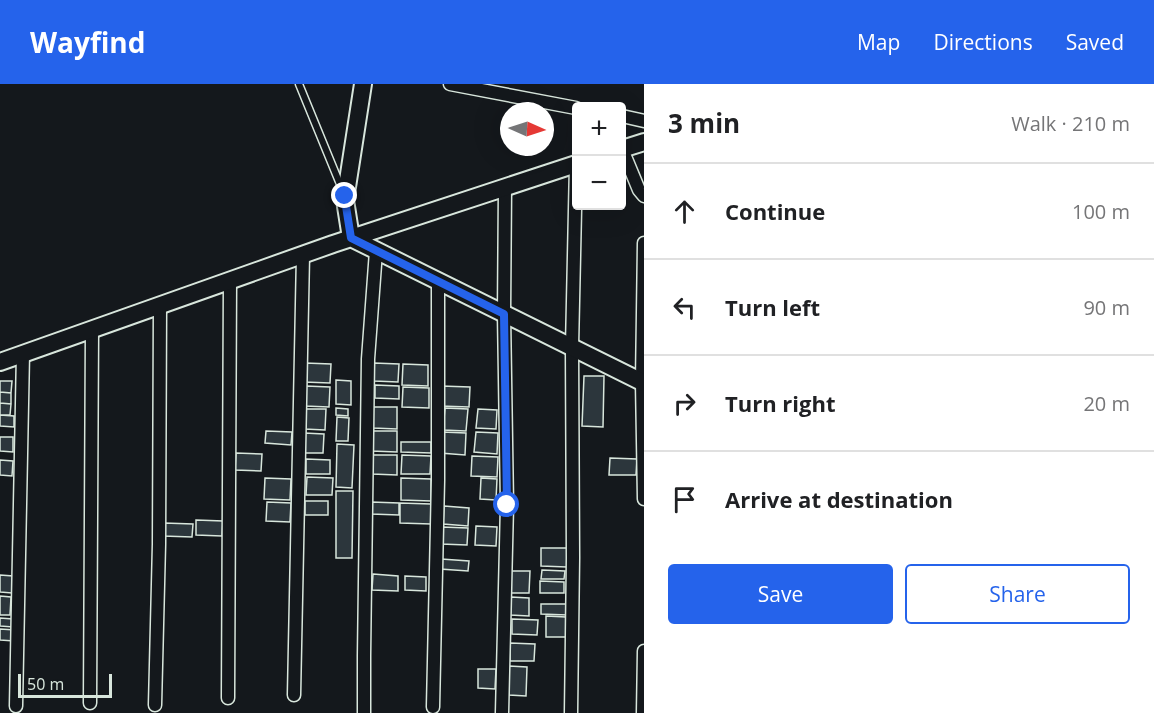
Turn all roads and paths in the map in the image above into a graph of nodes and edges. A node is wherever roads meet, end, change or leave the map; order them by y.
1 (299, 84) edge
2 (363, 84) edge
3 (450, 84) edge
4 (572, 107) edge
5 (626, 117) edge
6 (644, 121) edge
7 (644, 142) edge
8 (626, 147) edge
9 (624, 156) edge
10 (572, 165) edge
11 (506, 187) junction
12 (345, 196) junction
13 (644, 196) edge
14 (575, 210) edge
15 (351, 238) junction
16 (644, 243) edge
17 (376, 251) junction
18 (303, 255) junction
19 (230, 281) junction
20 (438, 282) junction
21 (160, 305) junction
22 (504, 314) junction
23 (92, 329) junction
24 (572, 347) junction
25 (23, 353) junction
26 (0, 362) edge
27 (643, 382) edge
28 (644, 499) edge
29 (644, 651) edge
30 (294, 695) dead end
31 (228, 699) dead end
32 (90, 703) dead end
33 (155, 705) dead end
34 (16, 706) dead end
35 (433, 707) dead end
36 (364, 713) edge
37 (502, 713) edge
38 (571, 713) edge
39 (643, 713) edge

1 - 12 lane
2 - 12 main road
3 - 4 street
5 - 6 street
7 - 8 main road
9 - 13 street
10 - 11 main road
11 - 15 main road
11 - 22 street
12 - 15 main road
14 - 24 street
15 - 17 main road
15 - 18 main road
16 - 27 street
17 - 20 main road
17 - 36 street
18 - 19 main road
18 - 30 street
19 - 21 main road
19 - 31 street
20 - 22 main road
20 - 35 street
21 - 23 main road
21 - 33 street
22 - 24 main road
22 - 37 street
23 - 25 main road
23 - 32 street
24 - 27 main road
24 - 38 street
25 - 26 main road
25 - 34 street
27 - 28 street
29 - 39 street

